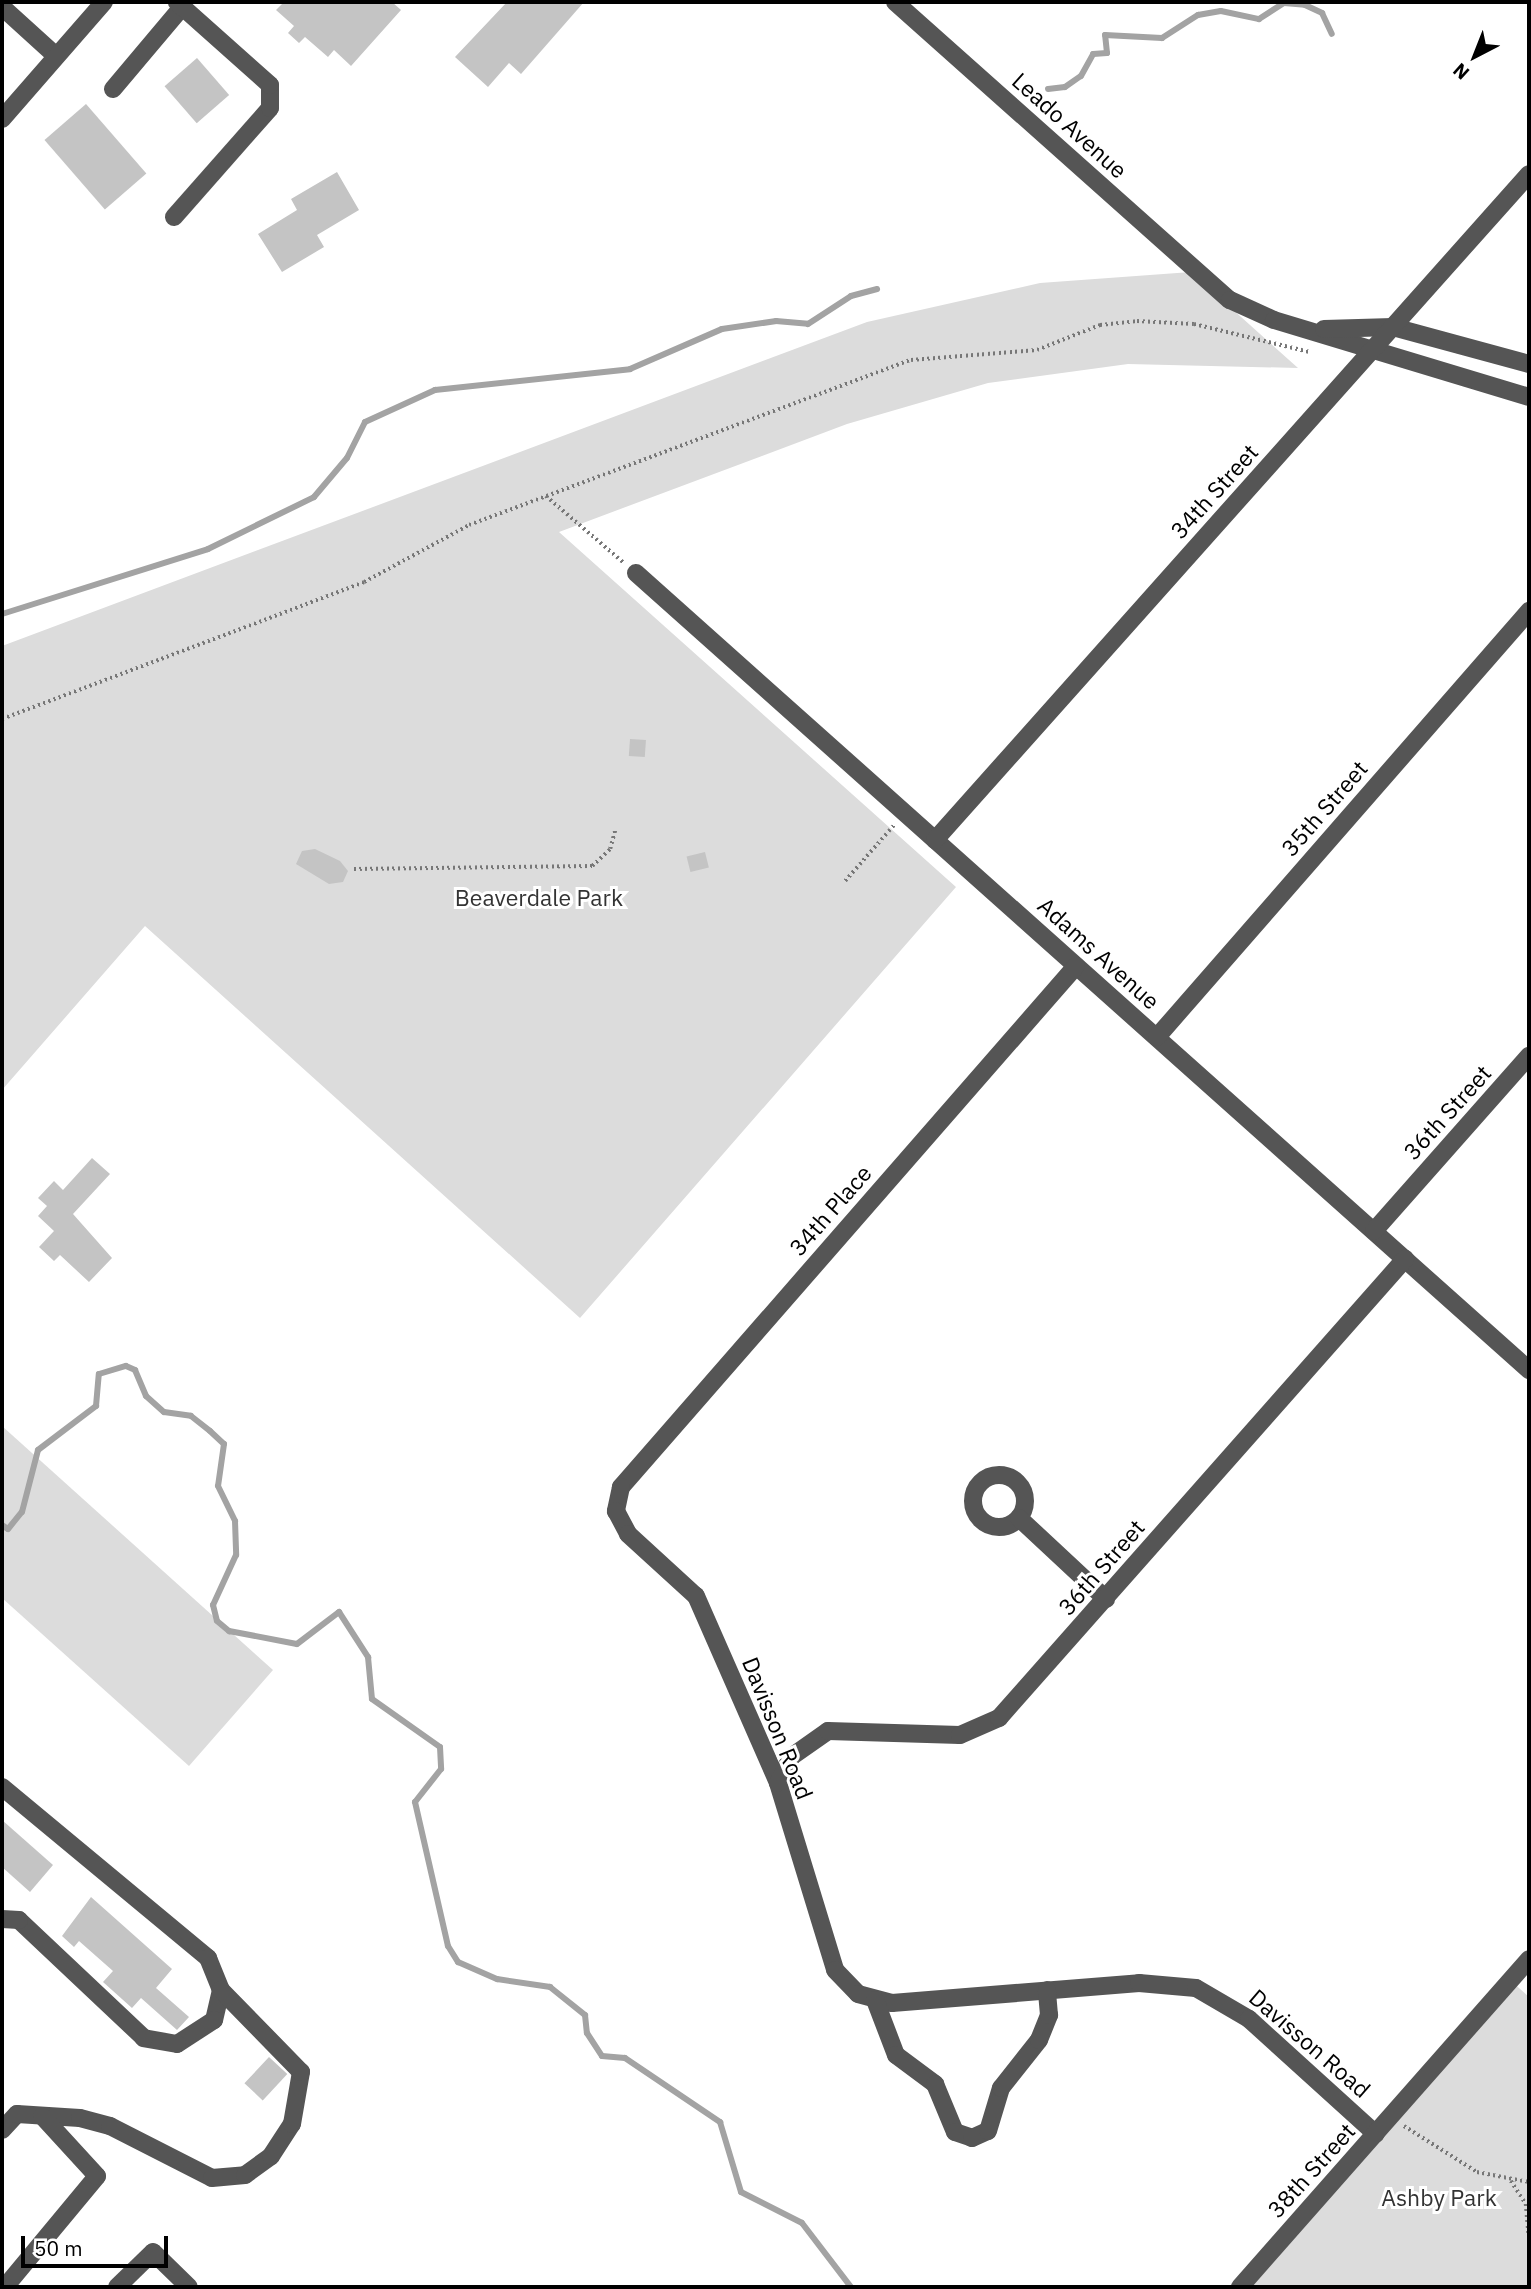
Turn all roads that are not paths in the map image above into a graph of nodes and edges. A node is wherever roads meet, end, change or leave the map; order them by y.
1 (104, 2) edge
2 (895, 2) edge
3 (180, 4) edge
4 (2, 7) edge
5 (56, 56) junction
6 (113, 89) dead end
7 (2, 119) edge
8 (1529, 174) edge
9 (174, 217) dead end
10 (1393, 327) junction
11 (1317, 330) junction
12 (1373, 349) junction
13 (1529, 364) edge
14 (1529, 397) edge
15 (636, 573) road end
16 (1529, 611) edge
17 (935, 840) junction
18 (1076, 966) junction
19 (1157, 1037) junction
20 (1529, 1056) edge
21 (1374, 1231) junction
22 (1405, 1259) junction
23 (1529, 1370) edge
24 (621, 1487) joint
25 (1019, 1518) dead end
26 (1106, 1599) junction
27 (778, 1783) junction
28 (2, 1787) edge
29 (2, 1919) edge
30 (1529, 1959) edge
31 (221, 1990) junction
32 (1047, 1990) junction
33 (875, 2000) junction
34 (42, 2116) junction
35 (2, 2130) edge
36 (1376, 2134) junction
37 (5, 2287) edge
38 (117, 2287) edge
39 (189, 2287) edge
40 (1240, 2287) edge

1 - 5 street
2 - 11 street, Leado Avenue
3 - 6 street
3 - 9 street
4 - 5 street
5 - 7 street
8 - 10 street, 34th Street
10 - 11 street
10 - 12 street, 34th Street
10 - 13 street
11 - 12 street
12 - 14 street
12 - 17 street, 34th Street
15 - 17 street, Adams Avenue
16 - 19 street, 35th Street
17 - 18 street, Adams Avenue
18 - 19 street, Adams Avenue
18 - 24 street, 34th Place
19 - 21 street, Adams Avenue
20 - 21 street, 36th Street
21 - 22 street, Adams Avenue
22 - 23 street, Adams Avenue
22 - 26 street, 36th Street
24 - 27 street, Davisson Road
25 - 26 street
26 - 27 street, 36th Street
27 - 33 street, Davisson Road
28 - 31 street
29 - 31 street
30 - 36 street, 38th Street
31 - 34 street
32 - 33 street, Davisson Road
32 - 33 street
32 - 36 street, Davisson Road
34 - 35 street
34 - 37 street
36 - 40 street, 38th Street
38 - 39 street

